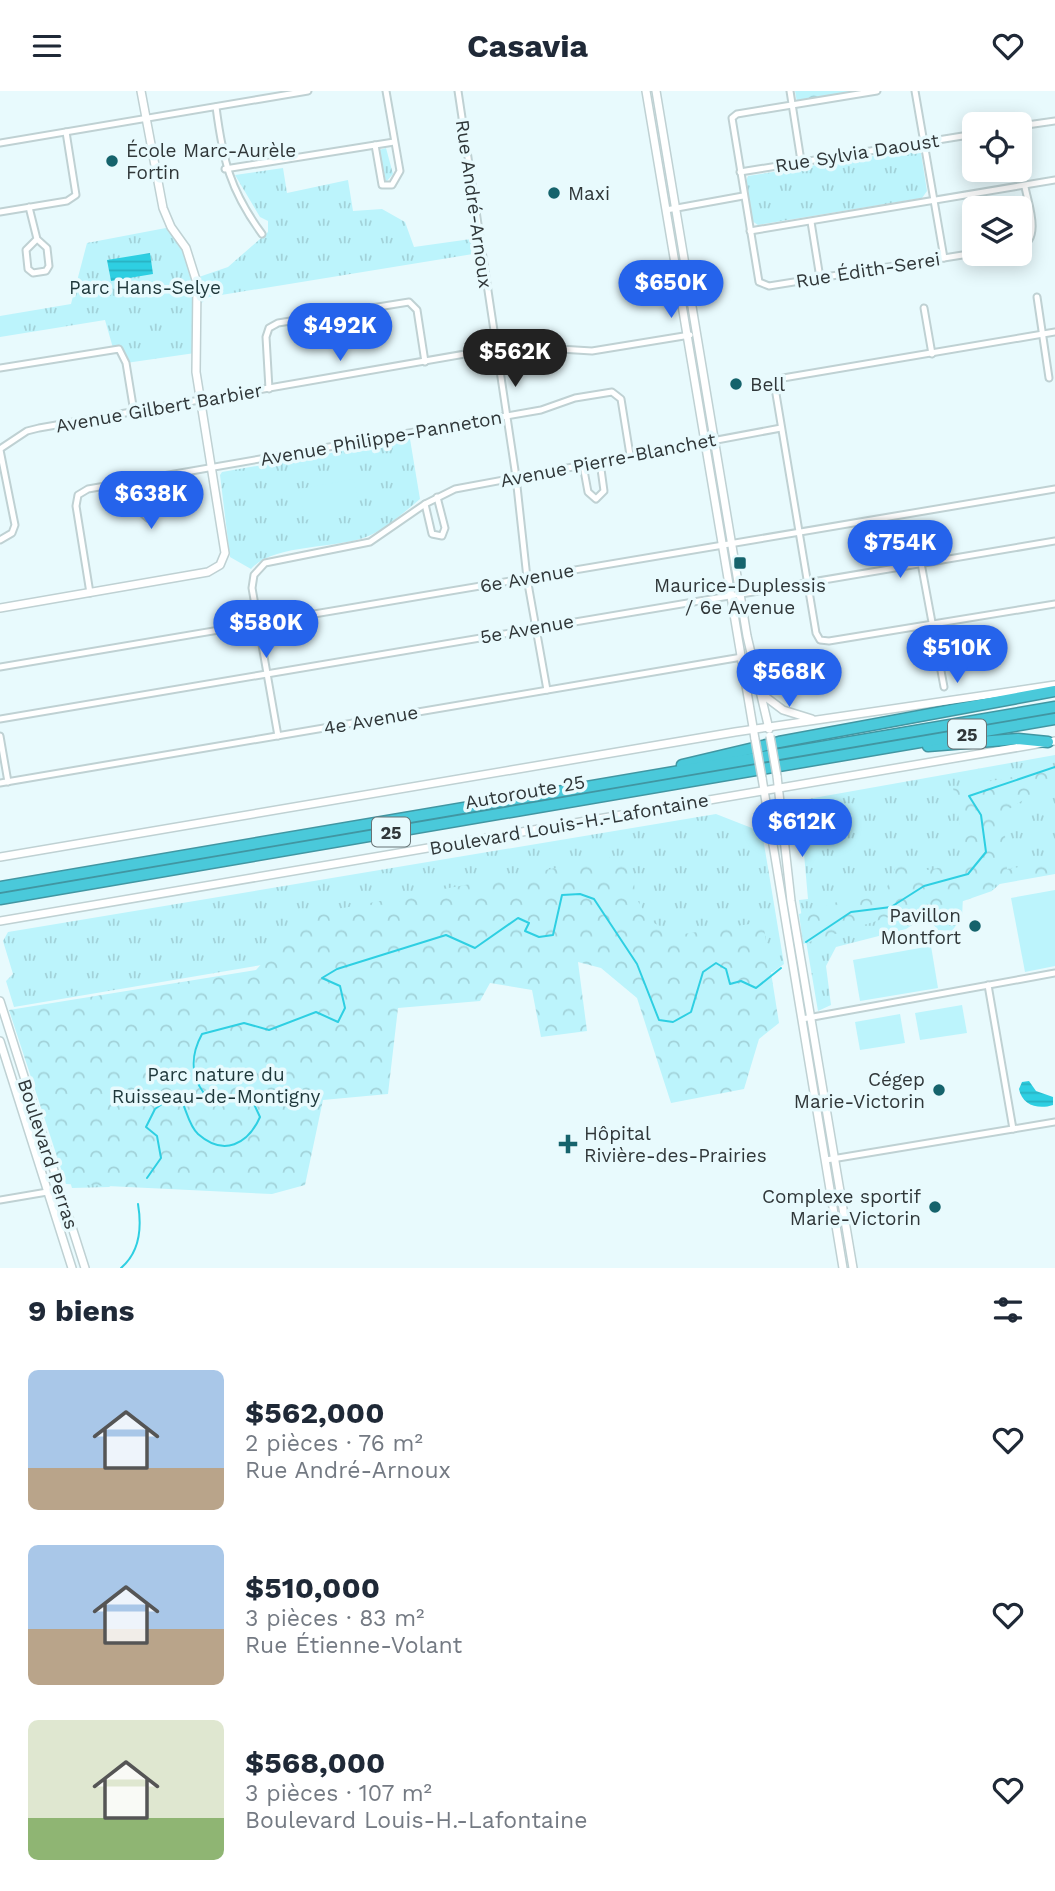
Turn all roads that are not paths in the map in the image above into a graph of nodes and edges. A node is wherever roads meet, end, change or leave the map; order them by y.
1 (141, 91) edge
2 (308, 91) edge
3 (386, 91) edge
4 (458, 91) edge
5 (646, 91) edge
6 (656, 91) edge
7 (790, 91) edge
8 (877, 91) edge
9 (915, 91) edge
10 (792, 105) junction
11 (216, 107) junction
12 (146, 118) junction
13 (1055, 121) edge
14 (1032, 124) edge
15 (66, 132) junction
16 (962, 136) edge
17 (394, 142) junction
18 (924, 142) junction
19 (0, 143) edge
20 (375, 145) junction
21 (801, 162) junction
22 (225, 169) junction
23 (740, 172) junction
24 (1055, 180) edge
25 (1025, 187) junction
26 (743, 196) junction
27 (1026, 196) edge
28 (934, 201) junction
29 (29, 207) junction
30 (676, 208) junction
31 (666, 210) junction
32 (0, 212) edge
33 (811, 222) junction
34 (750, 231) junction
35 (262, 234) dead end
36 (37, 239) junction
37 (962, 255) edge
38 (944, 258) junction
39 (820, 278) junction
40 (1037, 297) dead end
41 (924, 308) dead end
42 (1055, 332) edge
43 (697, 334) junction
44 (1043, 334) junction
45 (687, 335) junction
46 (496, 349) junction
47 (932, 353) junction
48 (425, 362) junction
49 (0, 367) edge
50 (1049, 378) dead end
51 (269, 389) junction
52 (201, 401) junction
53 (134, 412) junction
54 (506, 416) junction
55 (781, 428) junction
56 (714, 440) junction
57 (705, 441) junction
58 (0, 450) edge
59 (630, 455) junction
60 (600, 462) junction
61 (583, 464) junction
62 (212, 467) junction
63 (3, 471) edge
64 (516, 477) junction
65 (150, 479) junction
66 (136, 482) junction
67 (1055, 489) edge
68 (437, 497) junction
69 (425, 504) junction
70 (798, 532) junction
71 (0, 540) edge
72 (1055, 541) edge
73 (732, 543) junction
74 (722, 545) junction
75 (921, 563) junction
76 (527, 577) junction
77 (806, 582) junction
78 (90, 593) junction
79 (740, 593) junction
80 (730, 595) junction
81 (1055, 604) edge
82 (0, 608) edge
83 (258, 623) junction
84 (933, 624) junction
85 (536, 628) junction
86 (742, 657) junction
87 (0, 667) edge
88 (267, 673) junction
89 (1055, 685) edge
90 (944, 687) dead end
91 (547, 690) junction
92 (1055, 691) edge
93 (763, 695) junction
94 (1055, 707) edge
95 (0, 719) edge
96 (1055, 719) edge
97 (814, 720) junction
98 (768, 727) junction
99 (754, 729) junction
100 (0, 736) edge
101 (278, 736) junction
102 (1052, 741) edge
103 (879, 749) junction
104 (642, 777) junction
105 (8, 782) junction
106 (0, 783) edge
107 (779, 788) junction
108 (764, 791) junction
109 (0, 857) edge
110 (0, 887) edge
111 (0, 899) edge
112 (0, 921) edge
113 (1055, 973) edge
114 (988, 985) junction
115 (0, 1001) edge
116 (811, 1017) junction
117 (802, 1019) junction
118 (0, 1041) edge
119 (1055, 1122) edge
120 (1013, 1129) junction
121 (835, 1159) junction
122 (825, 1160) junction
123 (59, 1190) junction
124 (48, 1191) junction
125 (0, 1200) edge
126 (72, 1268) edge
127 (85, 1268) edge
128 (844, 1268) edge
129 (853, 1268) edge

1 - 12 street
2 - 11 street
3 - 17 street
4 - 46 street, Rue André-Arnoux
5 - 31 street
6 - 30 street
7 - 10 street
8 - 10 street
9 - 18 street
10 - 21 street
10 - 23 street
11 - 12 street
11 - 22 street
12 - 15 street
12 - 52 street
13 - 14 street
15 - 19 street
15 - 29 street
16 - 18 street, Rue Sylvia Daoust
17 - 20 street
17 - 20 street
18 - 21 street, Rue Sylvia Daoust
18 - 28 street
20 - 22 street
21 - 23 street, Rue Sylvia Daoust
22 - 35 street
23 - 26 street
24 - 25 street
25 - 27 street
25 - 28 street
26 - 30 street
26 - 34 street
28 - 33 street
28 - 38 street
29 - 32 street
29 - 36 street
30 - 31 street
30 - 43 street
31 - 45 street
33 - 34 street
33 - 39 street
34 - 39 street, Rue Édith-Serei
36 - 36 street
37 - 38 street, Rue Édith-Serei
38 - 39 street, Rue Édith-Serei
40 - 44 street
41 - 47 street
42 - 44 street
43 - 45 street, Avenue Gilbert Barbier
43 - 56 street
44 - 47 street
44 - 50 street
45 - 46 street, Avenue Gilbert Barbier
45 - 57 street
46 - 48 street, Avenue Gilbert Barbier
46 - 54 street, Rue André-Arnoux
47 - 55 street
48 - 51 street, Avenue Gilbert Barbier
48 - 51 street
49 - 53 street
51 - 52 street, Avenue Gilbert Barbier
52 - 53 street, Avenue Gilbert Barbier
52 - 62 street
53 - 58 street, Avenue Gilbert Barbier
54 - 59 street, Avenue Philippe-Panneton
54 - 62 street, Avenue Philippe-Panneton
54 - 64 street, Rue André-Arnoux
55 - 56 street, Avenue Pierre-Blanchet
55 - 70 street
56 - 57 street, Avenue Pierre-Blanchet
56 - 73 street
57 - 59 street, Avenue Pierre-Blanchet
57 - 74 street
58 - 63 street
59 - 60 street, Avenue Pierre-Blanchet
60 - 61 street, Avenue Pierre-Blanchet
60 - 61 street
61 - 64 street, Avenue Pierre-Blanchet
62 - 65 street, Avenue Philippe-Panneton
62 - 78 street
63 - 71 street
64 - 68 street, Avenue Pierre-Blanchet
64 - 76 street, Rue André-Arnoux
65 - 66 street, Avenue Philippe-Panneton
65 - 66 street
66 - 78 street, Avenue Philippe-Panneton
67 - 70 street, 6e Avenue
68 - 69 street, Avenue Pierre-Blanchet
68 - 69 street
69 - 83 street, Avenue Pierre-Blanchet
70 - 73 street, 6e Avenue
70 - 77 street
72 - 75 street, 5e Avenue
73 - 74 street, 6e Avenue
73 - 79 street
74 - 76 street, 6e Avenue
74 - 80 street
75 - 77 street, 5e Avenue
75 - 84 street
76 - 83 street, 6e Avenue
76 - 85 street, Rue André-Arnoux
77 - 79 street, 5e Avenue
77 - 84 street
78 - 82 street
79 - 80 street, 5e Avenue
79 - 93 street
80 - 85 street, 5e Avenue
80 - 86 street
81 - 84 street
83 - 87 street, 6e Avenue
83 - 88 street
84 - 90 street
85 - 88 street, 5e Avenue
85 - 91 street, Rue André-Arnoux
86 - 91 street, 4e Avenue
86 - 99 street
88 - 95 street, 5e Avenue
88 - 101 street
89 - 97 street
91 - 101 street, 4e Avenue
92 - 104 highway
93 - 97 street
93 - 98 street
94 - 104 highway, Autoroute 25 / 25
96 - 103 highway, Autoroute 25 / 25
97 - 98 street
98 - 99 street
98 - 107 street, bridge
99 - 108 street, bridge
99 - 109 street
100 - 105 street
101 - 105 street, 4e Avenue
102 - 103 highway
102 - 107 street, Boulevard Louis-H.-Lafontaine
103 - 111 highway, Autoroute 25 / 25
104 - 110 highway, Autoroute 25 / 25
105 - 106 street, 4e Avenue
107 - 108 street, Boulevard Louis-H.-Lafontaine
107 - 116 street
108 - 112 street, Boulevard Louis-H.-Lafontaine
108 - 117 street
113 - 114 street
114 - 116 street
114 - 120 street
115 - 123 street, Boulevard Perras
116 - 117 street
116 - 121 street
117 - 122 street
118 - 124 street, Boulevard Perras
119 - 120 street
120 - 121 street
121 - 122 street
121 - 129 street
122 - 128 street
123 - 124 street
123 - 127 street, Boulevard Perras
124 - 125 street
124 - 126 street, Boulevard Perras

